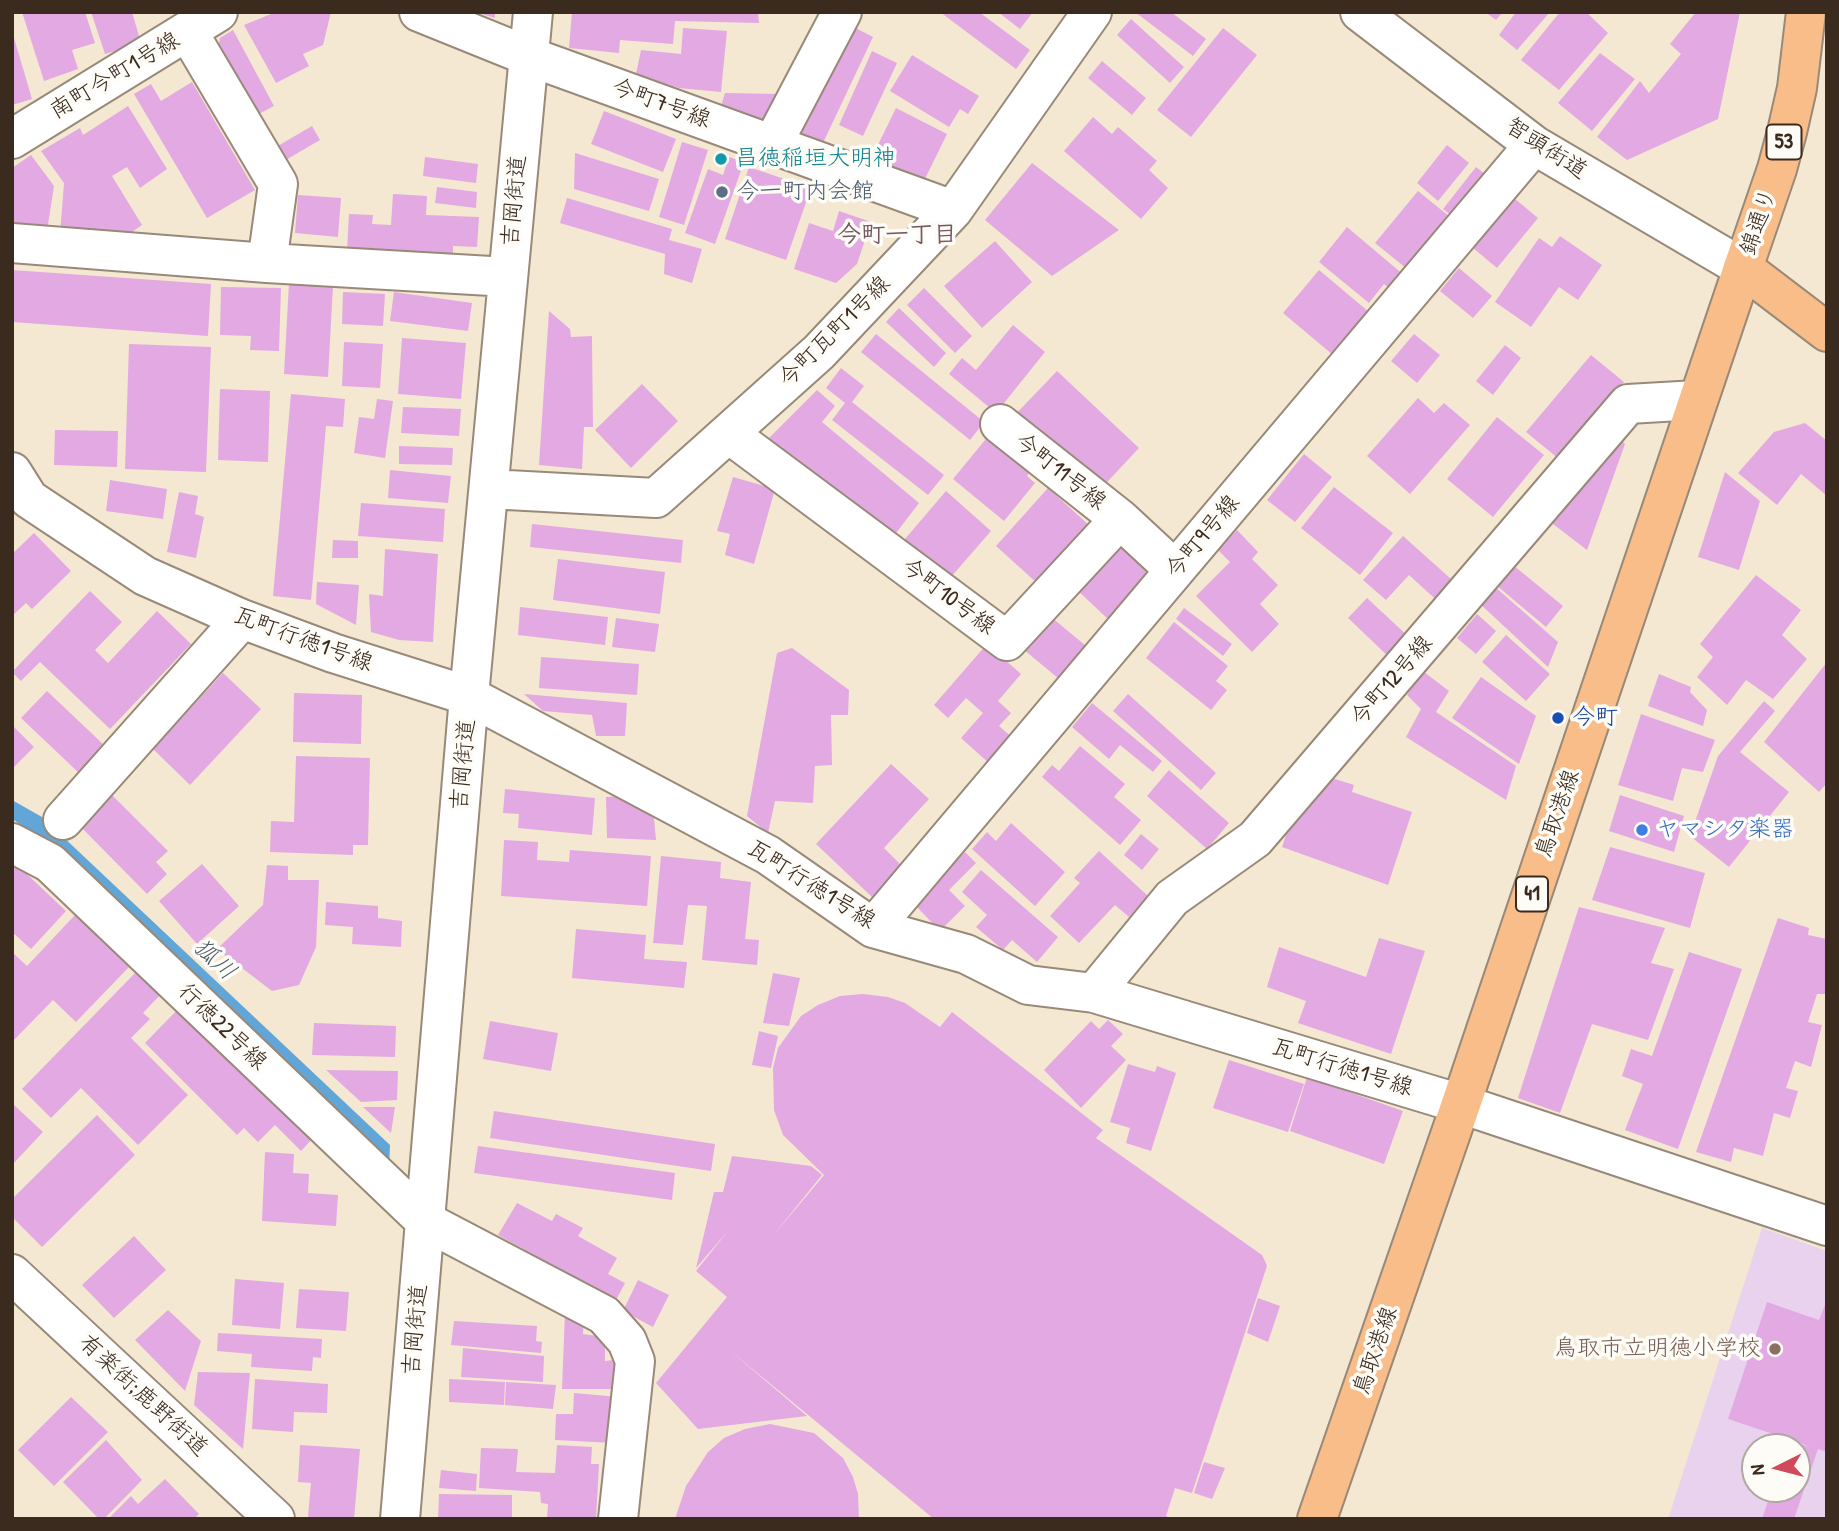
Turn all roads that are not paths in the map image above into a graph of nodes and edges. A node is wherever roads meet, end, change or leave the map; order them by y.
1 (419, 12) edge
2 (533, 12) edge
3 (842, 12) edge
4 (1092, 12) edge
5 (1360, 12) edge
6 (1806, 12) edge
7 (203, 22) edge
8 (528, 56) junction
9 (12, 139) edge
10 (772, 145) junction
11 (1534, 145) junction
12 (953, 210) junction
13 (12, 243) edge
14 (267, 263) junction
15 (1743, 268) junction
16 (508, 277) junction
17 (1827, 332) edge
18 (1697, 400) junction
19 (1000, 424) dead end
20 (730, 434) junction
21 (12, 472) edge
22 (489, 489) junction
23 (1120, 519) junction
24 (1175, 570) junction
25 (242, 619) junction
26 (469, 696) junction
27 (63, 820) dead end
28 (12, 843) edge
29 (873, 928) junction
30 (1094, 993) junction
31 (1461, 1104) junction
32 (425, 1220) junction
33 (1827, 1226) edge
34 (12, 1273) edge
35 (275, 1519) edge
36 (400, 1519) edge
37 (618, 1519) edge
38 (1317, 1519) edge

1 - 8 street
2 - 8 street, 吉岡街道
3 - 10 street
4 - 12 street, 今町瓦町1号線
5 - 11 street, 智頭街道
6 - 15 main road, 錦通り / 53
7 - 9 street, 南町今町1号線
7 - 14 street
8 - 10 street, 今町7号線
8 - 16 street, 吉岡街道
10 - 12 street, 今町7号線
11 - 15 street, 智頭街道
11 - 24 street, 今町9号線
12 - 20 street, 今町瓦町1号線
13 - 14 street
14 - 16 street
15 - 17 main road
15 - 18 main road, 鳥取港線 / 41
16 - 22 street, 吉岡街道
18 - 30 street, 今町12号線
18 - 31 main road, 鳥取港線 / 41
19 - 23 street, 今町11号線
20 - 22 street, 今町瓦町1号線
20 - 23 street, 今町10号線
21 - 25 street, 瓦町行徳1号線
22 - 26 street, 吉岡街道
23 - 24 street
24 - 29 street, 今町9号線
25 - 26 street, 瓦町行徳1号線
25 - 27 street
26 - 29 street, 瓦町行徳1号線
26 - 32 street, 吉岡街道
28 - 32 street, 行徳22号線
29 - 30 street, 瓦町行徳1号線
30 - 31 street, 瓦町行徳1号線
31 - 33 street, 瓦町行徳1号線
31 - 38 main road, 鳥取港線 / 41
32 - 36 street, 吉岡街道
32 - 37 street, 行徳22号線
34 - 35 street, 有楽街;鹿野街道

